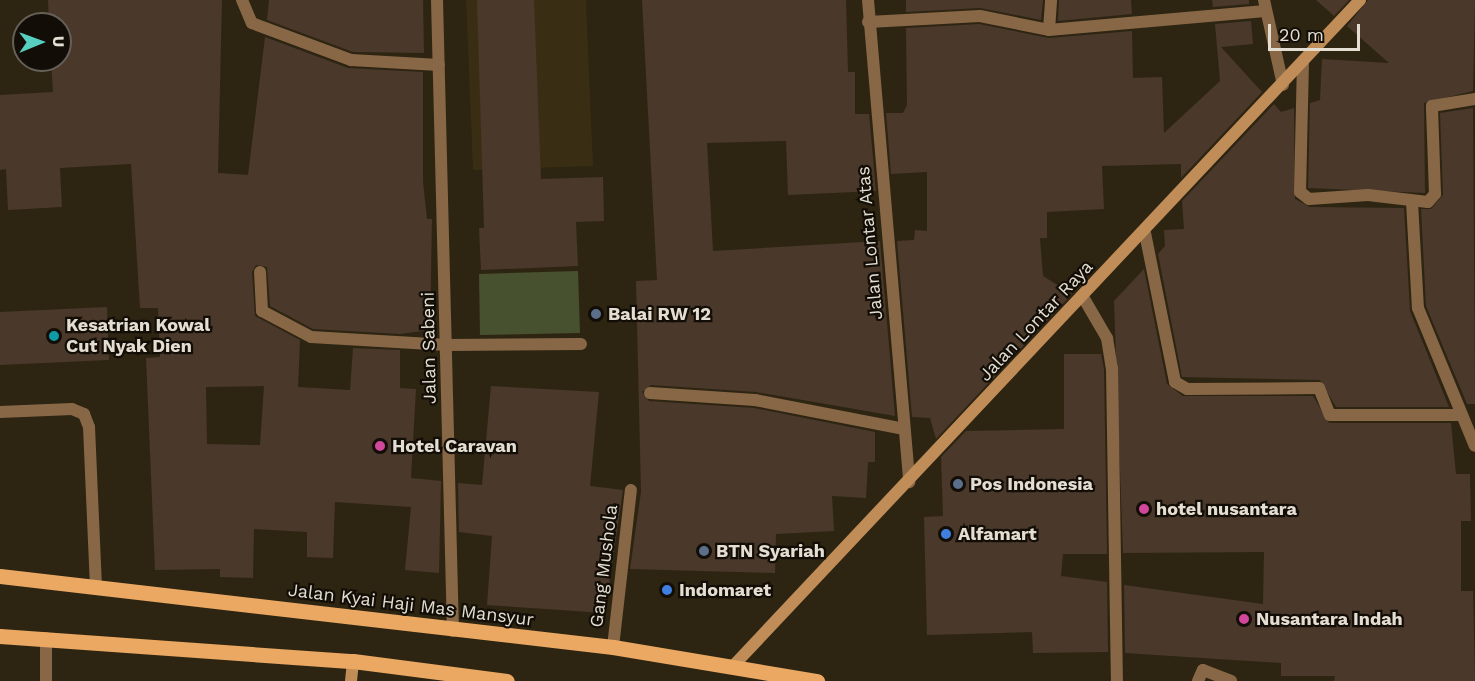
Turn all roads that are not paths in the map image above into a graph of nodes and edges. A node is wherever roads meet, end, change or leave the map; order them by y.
1 (242, 0) edge
2 (437, 0) edge
3 (868, 0) edge
4 (1051, 0) edge
5 (1360, 0) edge
6 (1264, 6) edge
7 (868, 22) junction
8 (1049, 30) junction
9 (1303, 61) junction
10 (439, 65) junction
11 (1283, 85) junction
12 (1475, 99) edge
13 (1412, 202) junction
14 (1145, 233) junction
15 (260, 272) dead end
16 (1083, 297) junction
17 (581, 344) dead end
18 (448, 345) junction
19 (650, 393) dead end
20 (0, 412) edge
21 (1461, 415) junction
22 (904, 429) junction
23 (1475, 446) edge
24 (909, 482) junction
25 (631, 490) dead end
26 (0, 576) edge
27 (96, 586) junction
28 (453, 631) junction
29 (0, 636) edge
30 (46, 638) junction
31 (612, 647) junction
32 (353, 661) junction
33 (735, 664) junction
34 (46, 677) edge
35 (351, 681) edge
36 (507, 681) edge
37 (817, 681) edge
38 (1116, 681) edge
39 (1198, 681) edge
40 (1231, 681) edge

1 - 10 street
2 - 10 street, Jalan Sabeni
3 - 7 street, Jalan Lontar Atas
4 - 8 street
5 - 9 street, Jalan Lontar Raya
6 - 8 street
6 - 11 street
7 - 8 street
7 - 22 street, Jalan Lontar Atas
9 - 11 street, Jalan Lontar Raya
9 - 13 street
10 - 18 street, Jalan Sabeni
11 - 14 street, Jalan Lontar Raya
12 - 13 street
13 - 21 street
14 - 16 street, Jalan Lontar Raya
14 - 21 street
15 - 18 street
16 - 24 street, Jalan Lontar Raya
16 - 38 street
17 - 18 street
18 - 28 street, Jalan Sabeni
19 - 22 street
20 - 27 street
21 - 23 street
22 - 24 street, Jalan Lontar Atas
24 - 33 street, Jalan Lontar Raya
25 - 31 street, Gang Mushola
26 - 27 main road, Jalan Kyai Haji Mas Mansyur
27 - 28 main road, Jalan Kyai Haji Mas Mansyur
28 - 31 main road, Jalan Kyai Haji Mas Mansyur
29 - 30 main road
30 - 32 main road
30 - 34 street
31 - 33 main road, Jalan Kyai Haji Mas Mansyur
32 - 35 street
32 - 36 main road
33 - 37 main road, Jalan Kyai Haji Mas Mansyur
39 - 40 street

